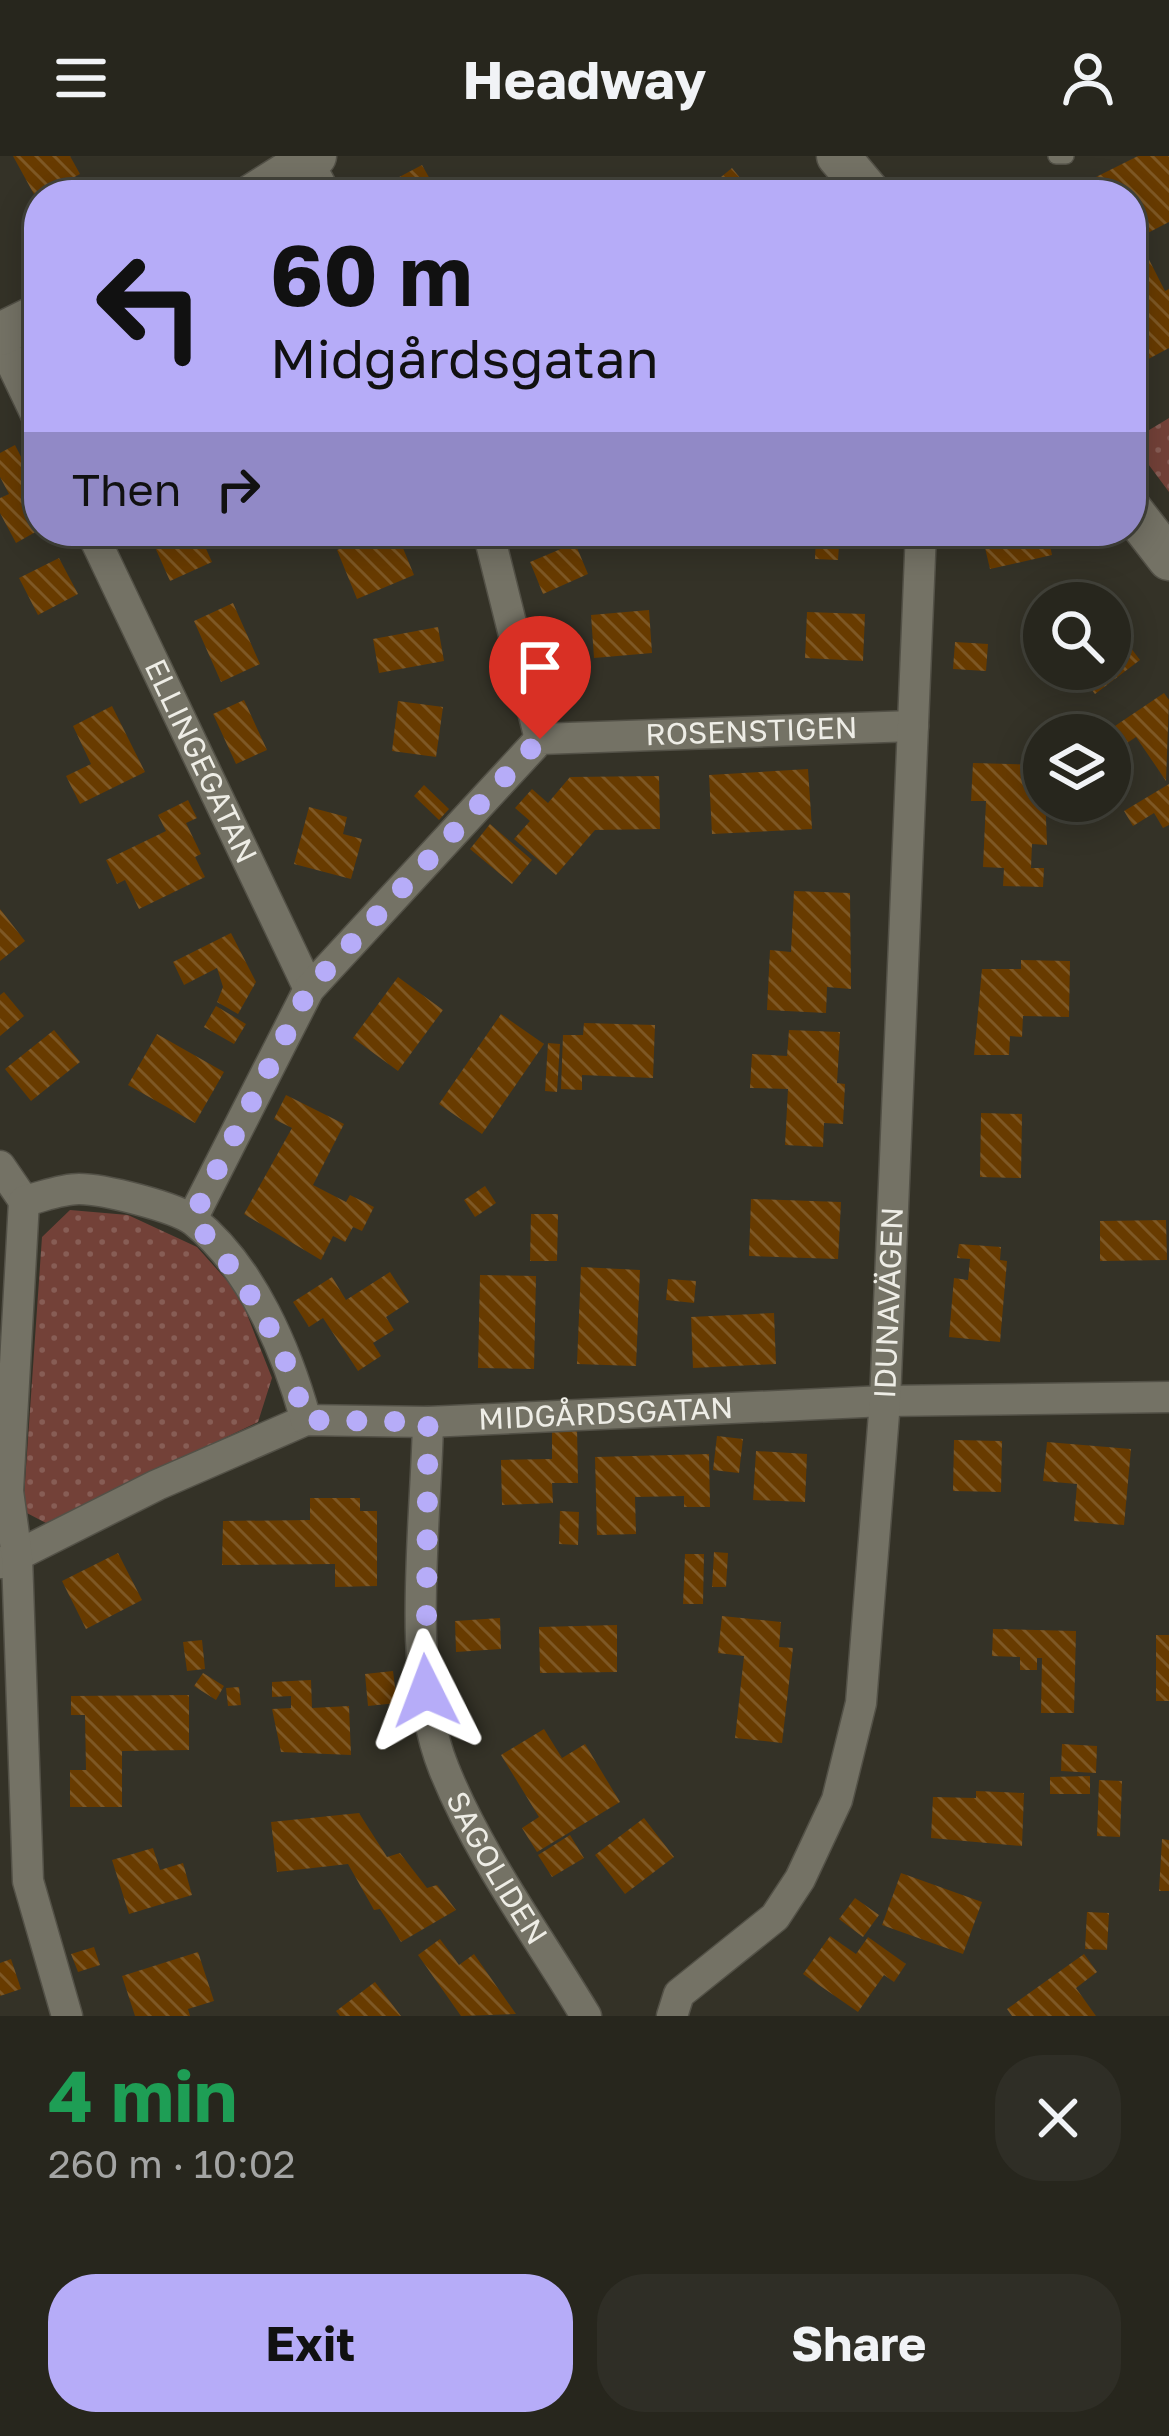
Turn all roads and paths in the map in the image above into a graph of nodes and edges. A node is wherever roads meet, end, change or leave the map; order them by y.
1 (1056, 156) edge
2 (1066, 156) edge
3 (0, 337) edge
4 (24, 389) edge
5 (1146, 529) edge
6 (98, 546) edge
7 (492, 546) edge
8 (920, 546) edge
9 (1169, 559) edge
10 (913, 726) junction
11 (540, 739) junction
12 (309, 989) junction
13 (0, 1166) edge
14 (25, 1201) junction
15 (192, 1219) junction
16 (1169, 1396) edge
17 (885, 1401) junction
18 (305, 1420) junction
19 (428, 1422) junction
20 (8, 1560) edge
21 (673, 2011) edge
22 (67, 2016) edge
23 (586, 2016) edge

1 - 2 lane
3 - 4 street
5 - 9 street
6 - 12 street, ELLINGEGATAN
7 - 11 street
8 - 10 street, IDUNAVÄGEN
10 - 11 street, ROSENSTIGEN
10 - 17 street, IDUNAVÄGEN
11 - 12 street
12 - 15 street
13 - 14 street
14 - 15 street
14 - 20 street
15 - 18 street
16 - 17 street, MIDGÅRDSGATAN
17 - 19 street, MIDGÅRDSGATAN
17 - 21 street, IDUNAVÄGEN
18 - 19 street, MIDGÅRDSGATAN
18 - 20 street, MIDGÅRDSGATAN
19 - 23 street, SAGOLIDEN
20 - 22 street

